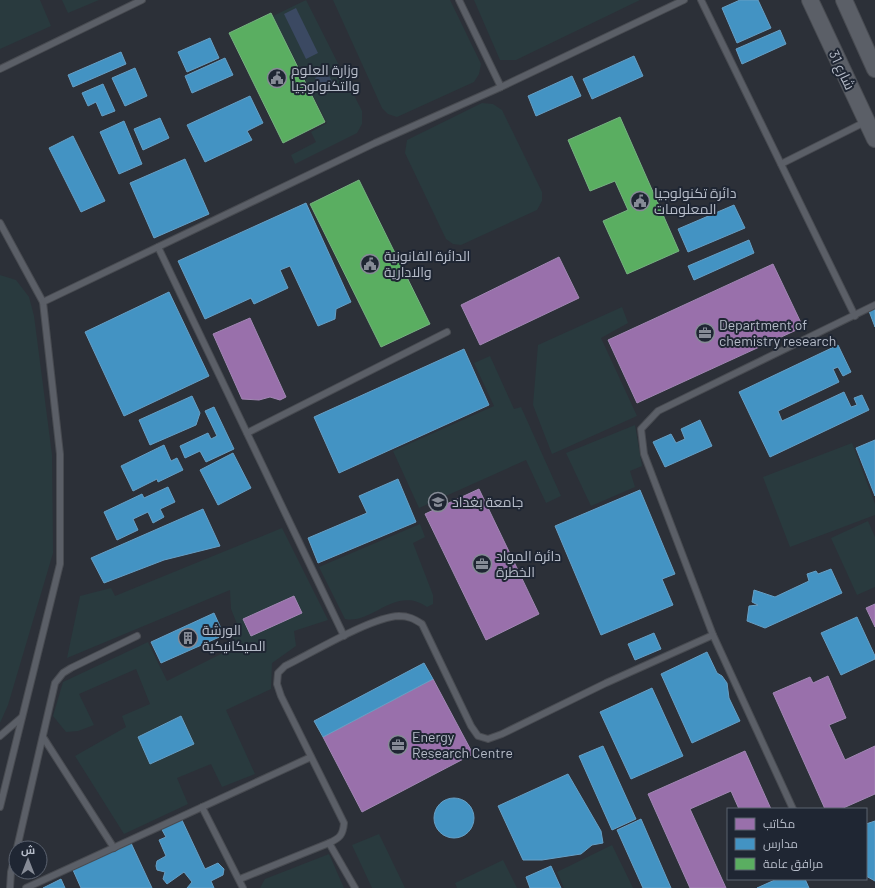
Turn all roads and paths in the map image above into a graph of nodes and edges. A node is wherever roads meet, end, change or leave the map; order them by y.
1 (142, 0) edge
2 (459, 0) edge
3 (684, 0) edge
4 (701, 0) edge
5 (810, 0) edge
6 (844, 0) edge
7 (0, 69) edge
8 (875, 69) edge
9 (501, 87) junction
10 (866, 121) junction
11 (875, 139) edge
12 (780, 164) junction
13 (0, 223) edge
14 (158, 247) junction
15 (43, 302) junction
16 (875, 306) edge
17 (855, 316) junction
18 (447, 332) dead end
19 (247, 433) junction
20 (713, 635) junction
21 (137, 636) dead end
22 (344, 636) junction
23 (22, 717) junction
24 (0, 736) edge
25 (43, 737) junction
26 (311, 757) junction
27 (202, 807) junction
28 (0, 808) edge
29 (793, 808) edge
30 (19, 840) edge
31 (329, 843) junction
32 (114, 848) junction
33 (240, 879) junction
34 (26, 888) edge
35 (243, 888) edge
36 (355, 888) edge

1 - 7 lane
2 - 9 lane
3 - 9 lane
4 - 12 lane
5 - 10 street, شارع 31
6 - 8 street
9 - 14 lane
10 - 11 street, شارع 31
10 - 12 lane
12 - 17 lane
13 - 15 lane
14 - 15 lane
14 - 19 lane
15 - 23 lane
16 - 17 lane
17 - 20 lane
18 - 19 lane
19 - 22 lane
20 - 22 lane
20 - 29 lane
21 - 25 lane
22 - 26 lane
23 - 24 lane
23 - 28 lane
25 - 30 lane
25 - 32 lane
26 - 27 lane
26 - 31 lane
27 - 32 lane
27 - 33 lane
31 - 33 lane
31 - 36 lane
32 - 34 lane
33 - 35 lane

